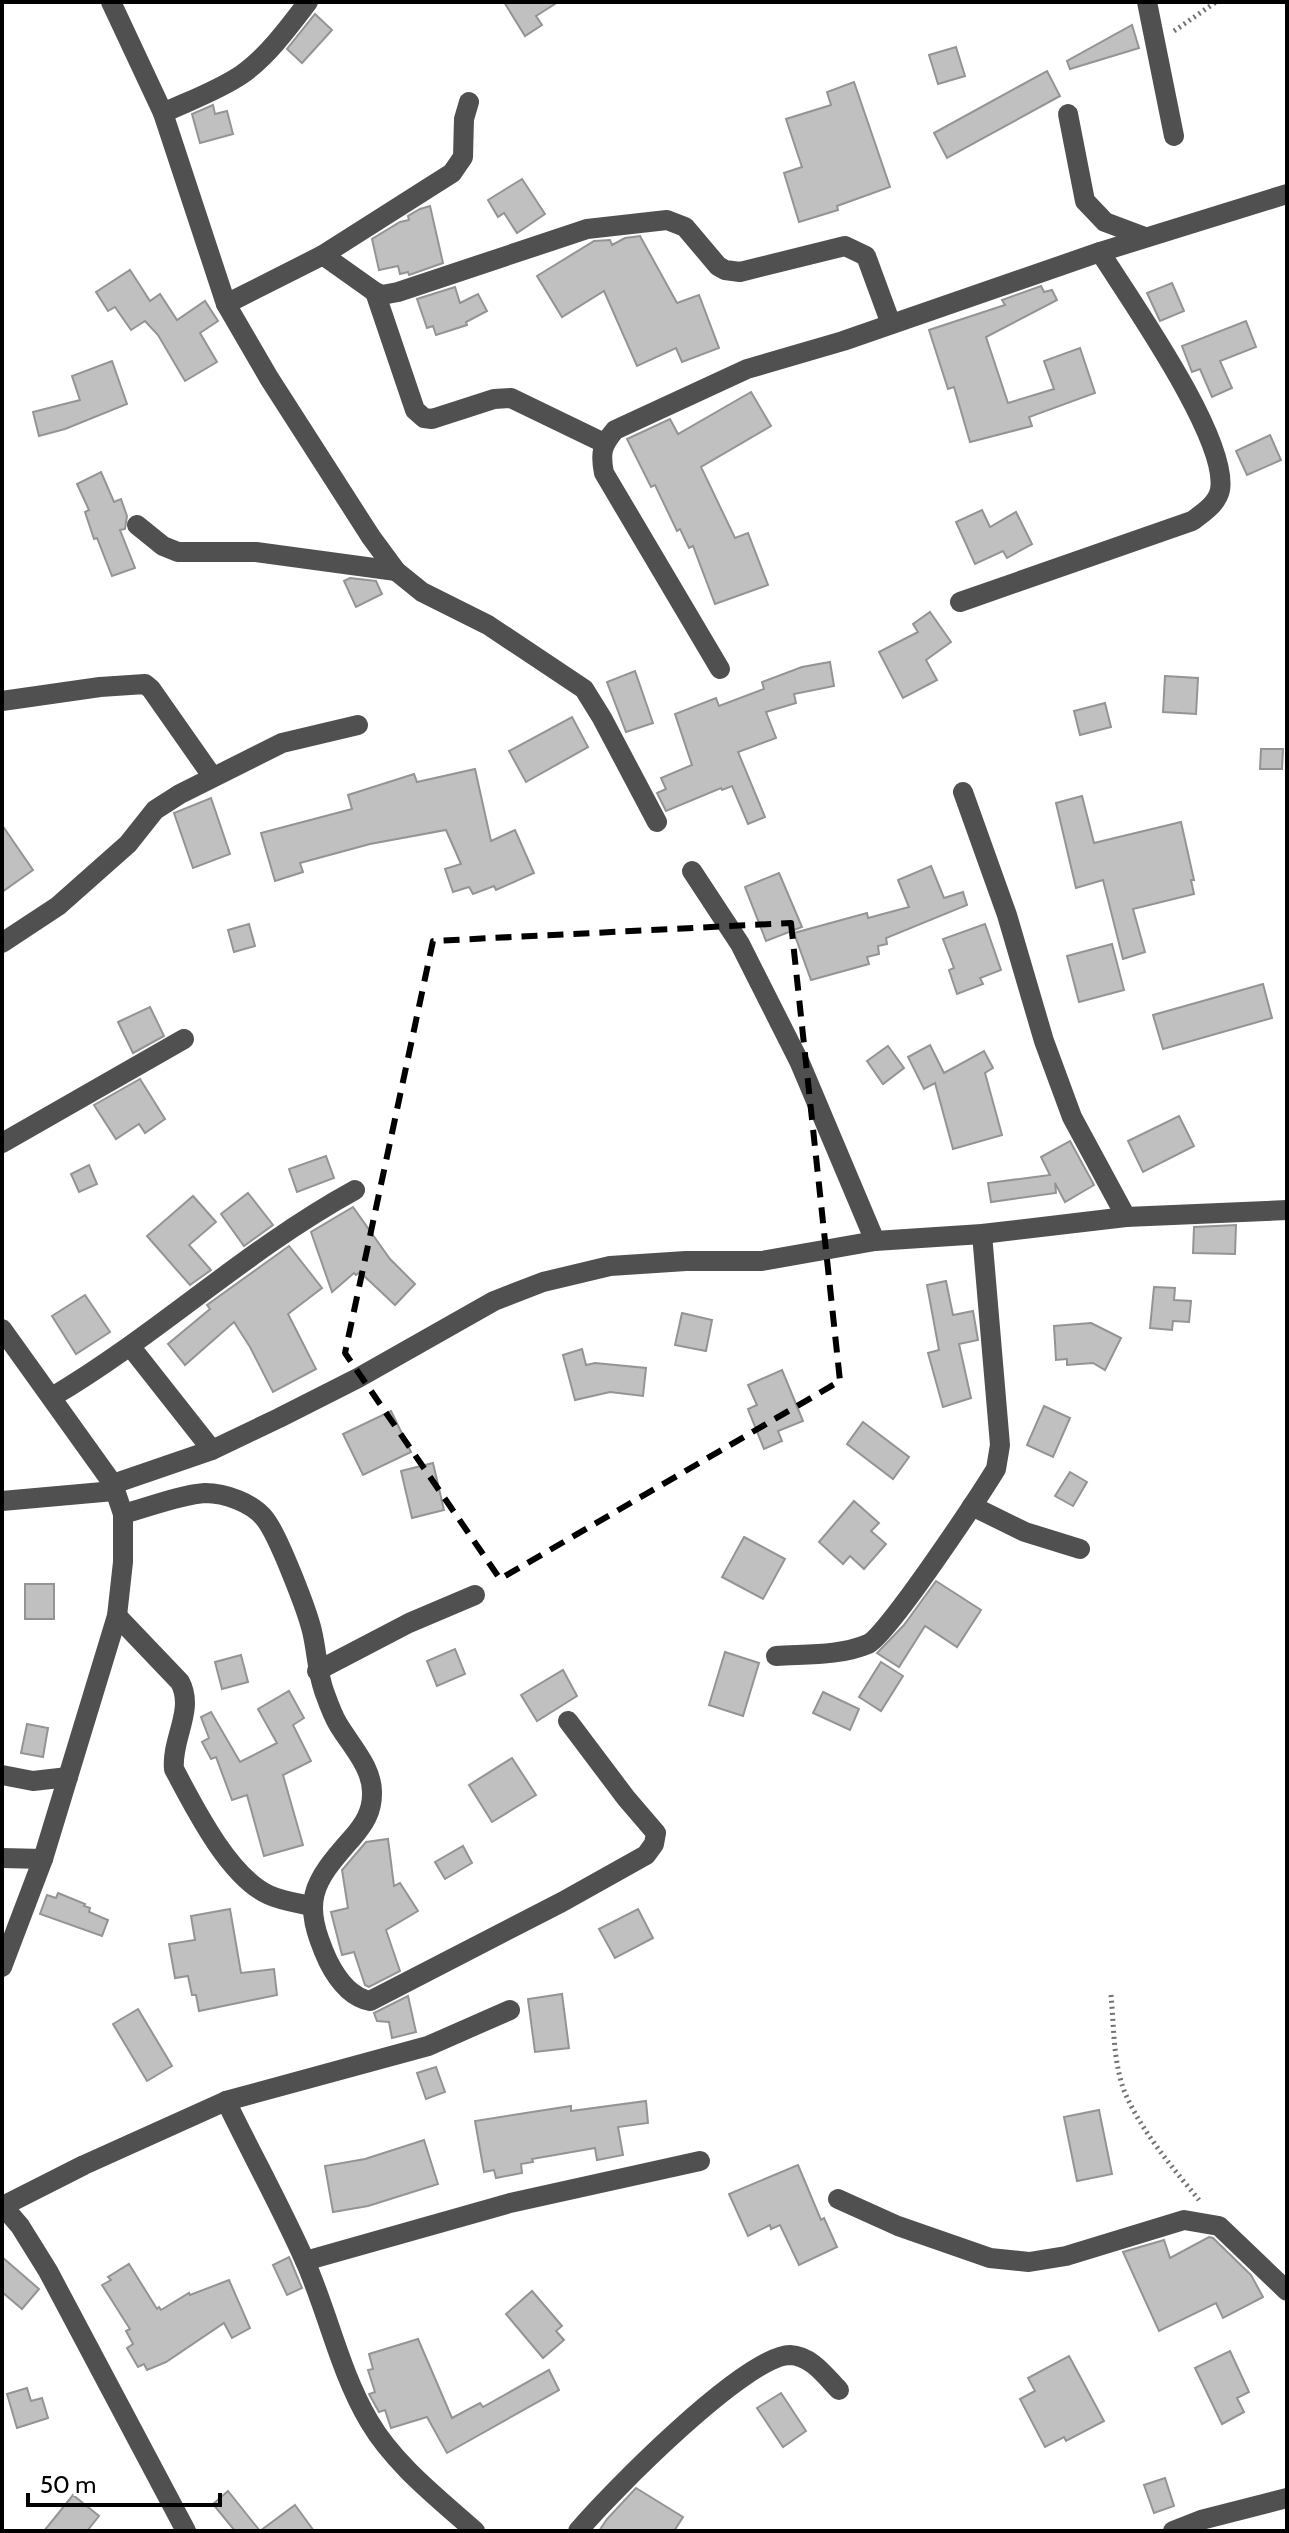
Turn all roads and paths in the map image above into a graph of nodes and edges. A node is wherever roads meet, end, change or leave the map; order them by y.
1 (111, 2) edge
2 (308, 2) edge
3 (1147, 2) edge
4 (1216, 2) edge
5 (1155, 43) junction
6 (469, 102) dead end
7 (163, 113) junction
8 (1068, 114) dead end
9 (1174, 136) dead end
10 (1287, 194) edge
11 (1145, 237) junction
12 (1100, 252) junction
13 (323, 255) junction
14 (375, 292) junction
15 (226, 304) junction
16 (891, 324) junction
17 (604, 443) junction
18 (137, 525) dead end
19 (396, 571) junction
20 (960, 602) dead end
21 (720, 669) dead end
22 (2, 701) edge
23 (358, 725) dead end
24 (212, 776) junction
25 (963, 792) dead end
26 (657, 822) dead end
27 (692, 871) dead end
28 (2, 943) edge
29 (184, 1039) dead end
30 (2, 1143) edge
31 (355, 1190) dead end
32 (1287, 1210) edge
33 (1126, 1217) junction
34 (982, 1234) junction
35 (875, 1241) junction
36 (2, 1329) edge
37 (130, 1346) junction
38 (52, 1397) junction
39 (212, 1450) junction
40 (113, 1488) junction
41 (2, 1501) edge
42 (972, 1506) junction
43 (123, 1514) junction
44 (1080, 1549) dead end
45 (475, 1595) dead end
46 (117, 1616) junction
47 (776, 1656) dead end
48 (317, 1671) junction
49 (568, 1721) dead end
50 (2, 1775) edge
51 (68, 1777) junction
52 (2, 1858) edge
53 (43, 1859) junction
54 (311, 1906) junction
55 (2, 1967) edge
56 (1111, 1995) dead end
57 (510, 2010) dead end
58 (226, 2101) junction
59 (700, 2161) dead end
60 (838, 2199) dead end
61 (3, 2206) edge
62 (1219, 2226) junction
63 (305, 2261) junction
64 (1287, 2291) edge
65 (839, 2390) dead end
66 (1287, 2498) edge
67 (186, 2531) edge
68 (475, 2531) edge
69 (578, 2531) edge
70 (1173, 2531) edge

1 - 7 street
2 - 7 street
3 - 5 street
4 - 5 path
5 - 9 street
6 - 13 street
7 - 15 street
8 - 11 street
10 - 11 street
11 - 12 street
12 - 16 street
12 - 20 street
13 - 14 street
13 - 15 street
14 - 16 street
14 - 17 street
15 - 19 street
16 - 17 street
17 - 21 street
18 - 19 street
19 - 26 street
22 - 24 street
23 - 24 street
24 - 28 street
25 - 33 street
27 - 35 street
29 - 30 street
31 - 37 street
32 - 33 street
33 - 34 street
34 - 35 street
34 - 42 street
35 - 39 street
36 - 38 street
37 - 38 street
37 - 39 street
38 - 40 street
39 - 40 street
40 - 41 street
40 - 43 street
42 - 44 street
42 - 47 street
43 - 46 street
43 - 48 street
45 - 48 street
46 - 51 street
46 - 54 street
48 - 54 street
49 - 54 street
50 - 51 street
51 - 53 street
52 - 53 street
53 - 55 street
56 - 62 path
57 - 58 street
58 - 61 street
58 - 63 street
59 - 63 street
60 - 62 street
61 - 67 street
62 - 64 street
63 - 68 street
65 - 69 street
66 - 70 street

